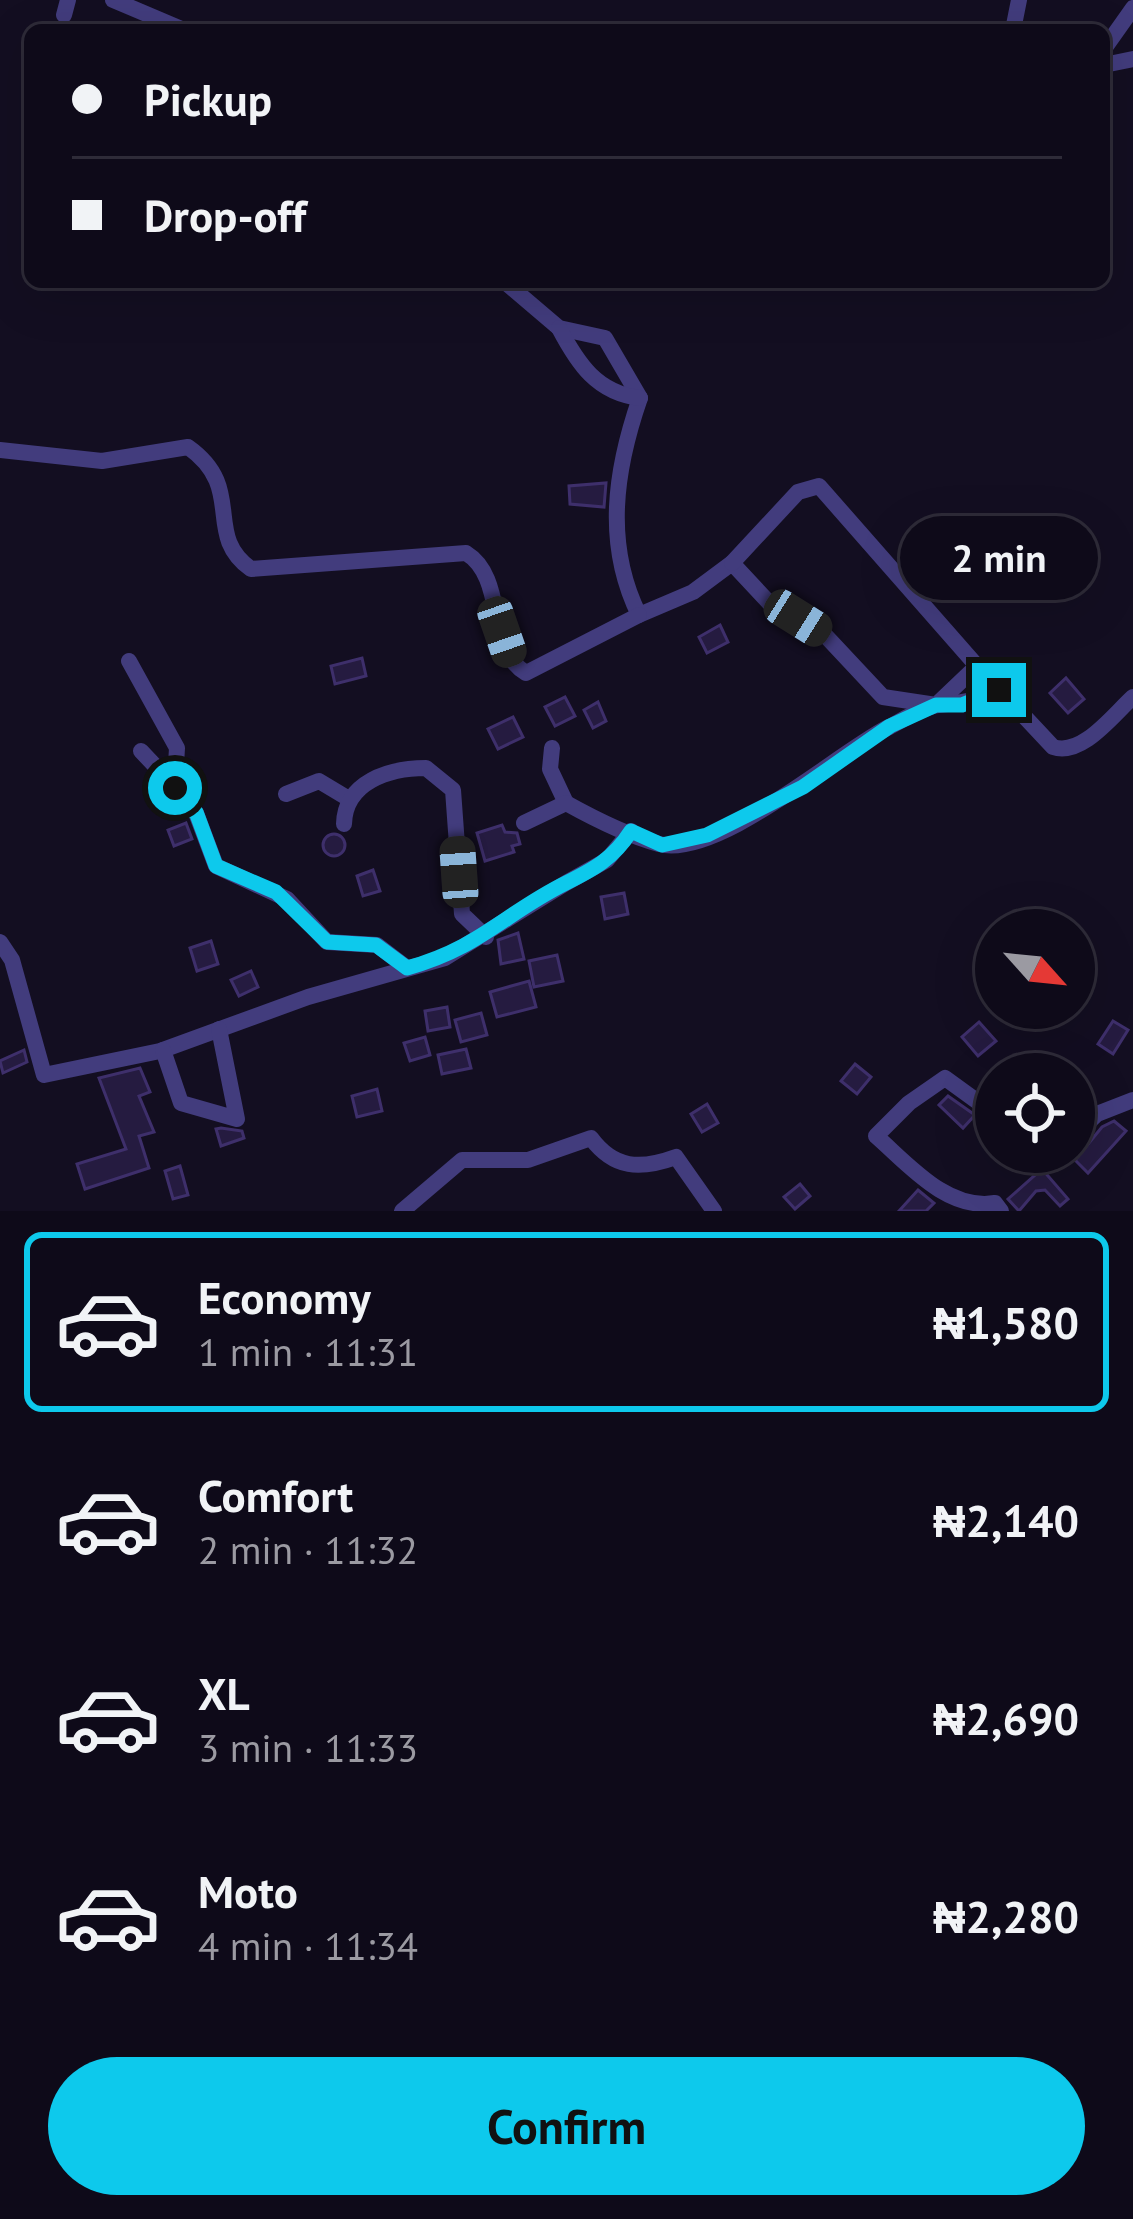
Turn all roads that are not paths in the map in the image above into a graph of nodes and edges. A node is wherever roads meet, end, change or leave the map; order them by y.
1 (113, 0) edge
2 (1133, 8) edge
3 (170, 24) edge
4 (1110, 41) edge
5 (512, 288) edge
6 (559, 328) junction
7 (640, 398) junction
8 (0, 450) edge
9 (732, 563) junction
10 (639, 615) junction
11 (128, 661) dead end
12 (977, 666) junction
13 (999, 690) junction
14 (1133, 697) edge
15 (936, 705) junction
16 (552, 748) dead end
17 (141, 751) dead end
18 (175, 788) junction
19 (286, 794) dead end
20 (349, 799) junction
21 (566, 803) junction
22 (524, 823) dead end
23 (344, 824) dead end
24 (631, 831) junction
25 (486, 937) junction
26 (0, 942) edge
27 (407, 968) junction
28 (219, 1029) junction
29 (163, 1050) junction
30 (975, 1099) edge
31 (1133, 1100) edge
32 (1095, 1116) edge
33 (402, 1211) edge
34 (714, 1211) edge
35 (1001, 1211) edge

1 - 3 street
2 - 4 street
5 - 6 street
6 - 7 street
6 - 7 street
7 - 10 street
8 - 10 street
9 - 10 street
9 - 12 street
9 - 15 street
11 - 18 street
12 - 13 street
12 - 15 street
13 - 14 street
13 - 15 street
15 - 24 street
16 - 21 street
17 - 18 street
18 - 27 street
19 - 20 street
20 - 23 street
20 - 25 street
21 - 22 street
21 - 24 street
24 - 25 street
25 - 27 street
26 - 29 street
27 - 28 street
28 - 29 street
28 - 29 street
30 - 35 street
31 - 32 street
33 - 34 street

